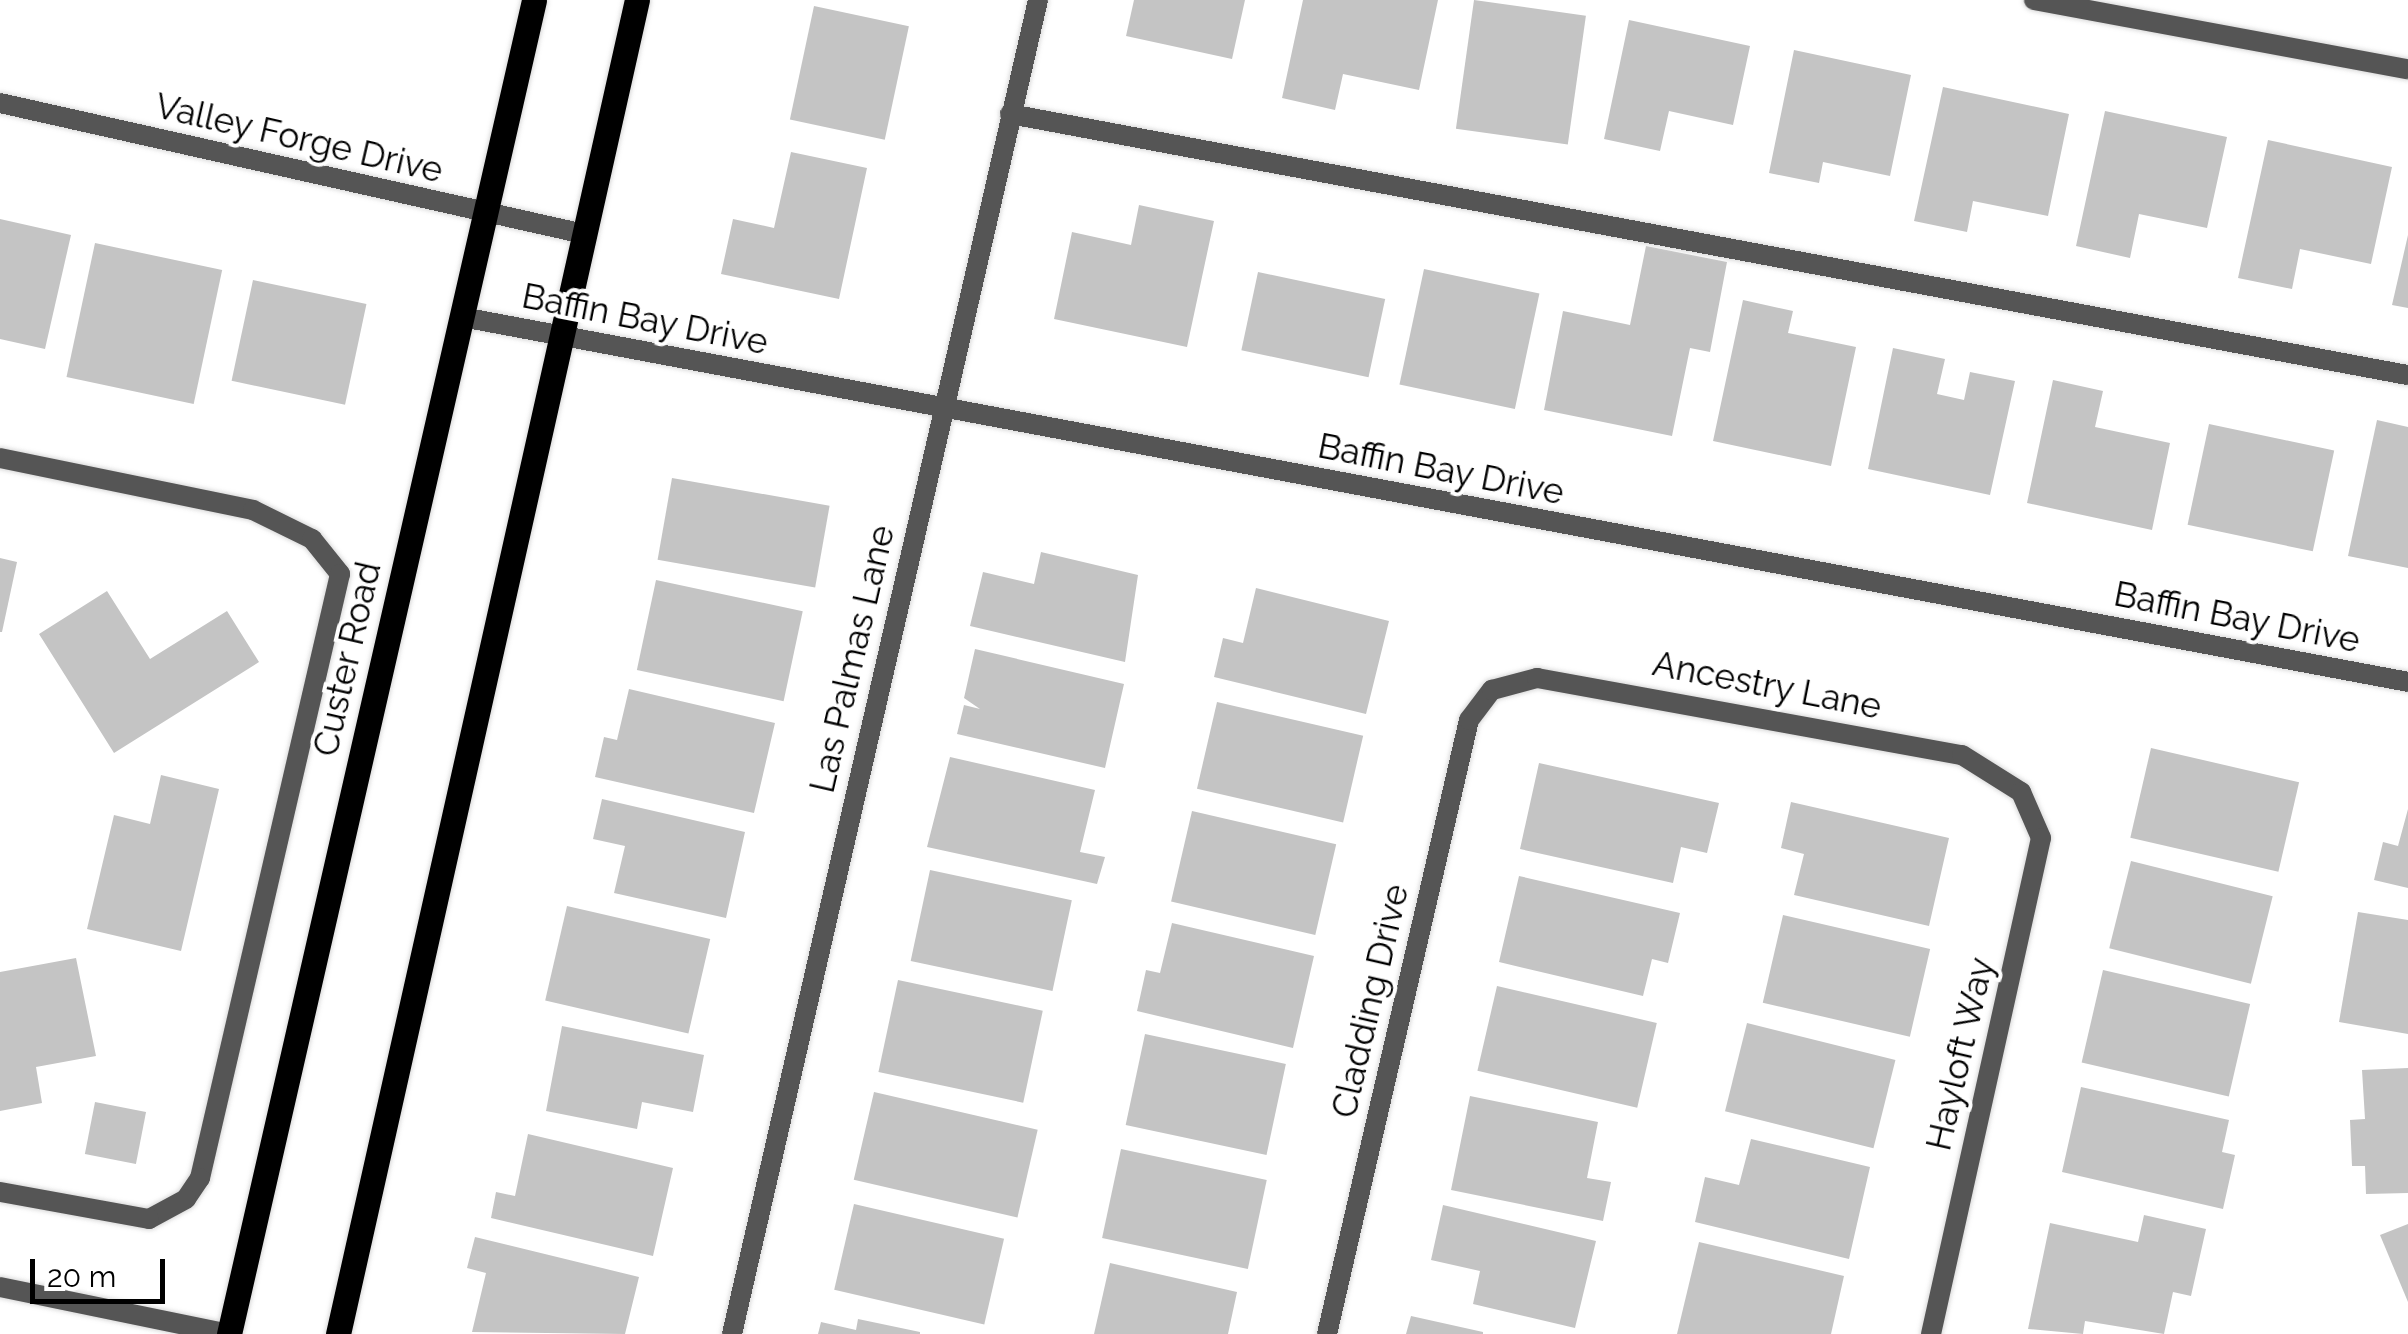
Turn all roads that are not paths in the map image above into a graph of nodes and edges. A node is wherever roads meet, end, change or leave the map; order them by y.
1 (534, 0) edge
2 (637, 0) edge
3 (1038, 0) edge
4 (2034, 0) edge
5 (2408, 70) edge
6 (0, 103) edge
7 (1010, 114) junction
8 (485, 213) junction
9 (584, 234) junction
10 (462, 317) junction
11 (560, 338) junction
12 (2408, 375) edge
13 (942, 409) junction
14 (0, 458) edge
15 (2408, 682) edge
16 (1492, 690) joint
17 (2021, 792) joint
18 (0, 1192) edge
19 (0, 1287) edge
20 (229, 1334) edge
21 (338, 1334) edge
22 (732, 1334) edge
23 (1327, 1334) edge
24 (1932, 1334) edge

1 - 8 main road, Custer Road
2 - 9 main road
3 - 7 street, Las Palmas Lane
4 - 5 street
6 - 8 street, Valley Forge Drive
7 - 12 street
7 - 13 street, Las Palmas Lane
8 - 9 street, Valley Forge Drive
8 - 10 main road, Custer Road
9 - 11 main road
10 - 11 street, Baffin Bay Drive
10 - 20 main road, Custer Road
11 - 13 street, Baffin Bay Drive
11 - 21 main road
13 - 15 street, Baffin Bay Drive
13 - 22 street, Las Palmas Lane
14 - 18 street
16 - 17 street, Ancestry Lane
16 - 23 street, Cladding Drive
17 - 24 street, Hayloft Way
19 - 20 street

